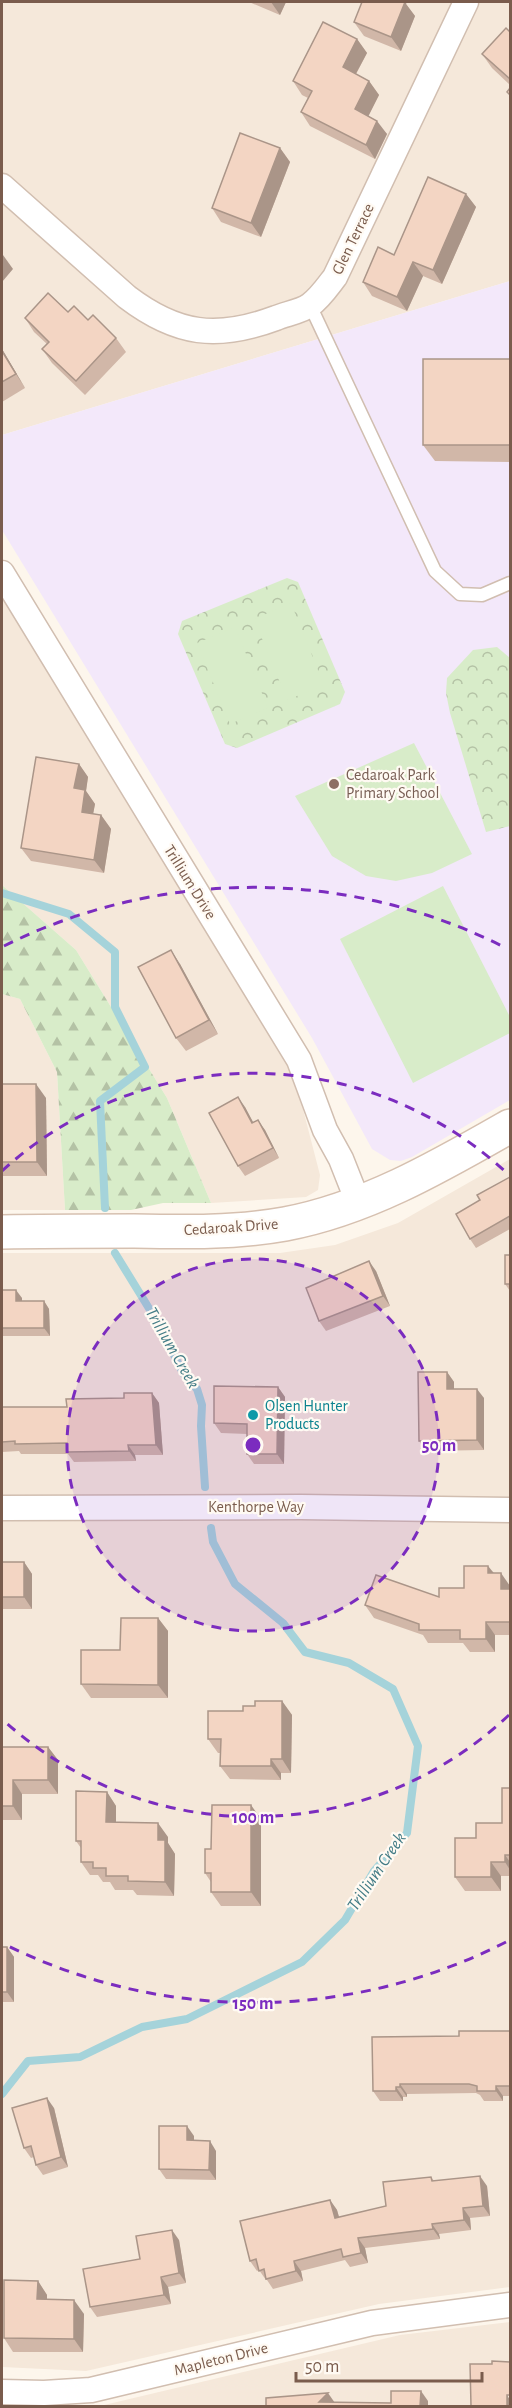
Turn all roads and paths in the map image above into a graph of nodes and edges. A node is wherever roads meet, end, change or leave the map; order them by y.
1 (466, 2) edge
2 (2, 186) edge
3 (310, 305) junction
4 (2, 573) edge
5 (510, 582) edge
6 (510, 1126) edge
7 (358, 1202) junction
8 (2, 1232) edge
9 (2, 1508) edge
10 (510, 1510) edge
11 (510, 2305) edge
12 (2, 2392) edge

1 - 3 street, Glen Terrace
2 - 3 street, Glen Terrace
3 - 5 lane
4 - 7 street, Trillium Drive
6 - 7 street, Cedaroak Drive
7 - 8 street, Cedaroak Drive
9 - 10 street, Kenthorpe Way
11 - 12 street, Mapleton Drive

